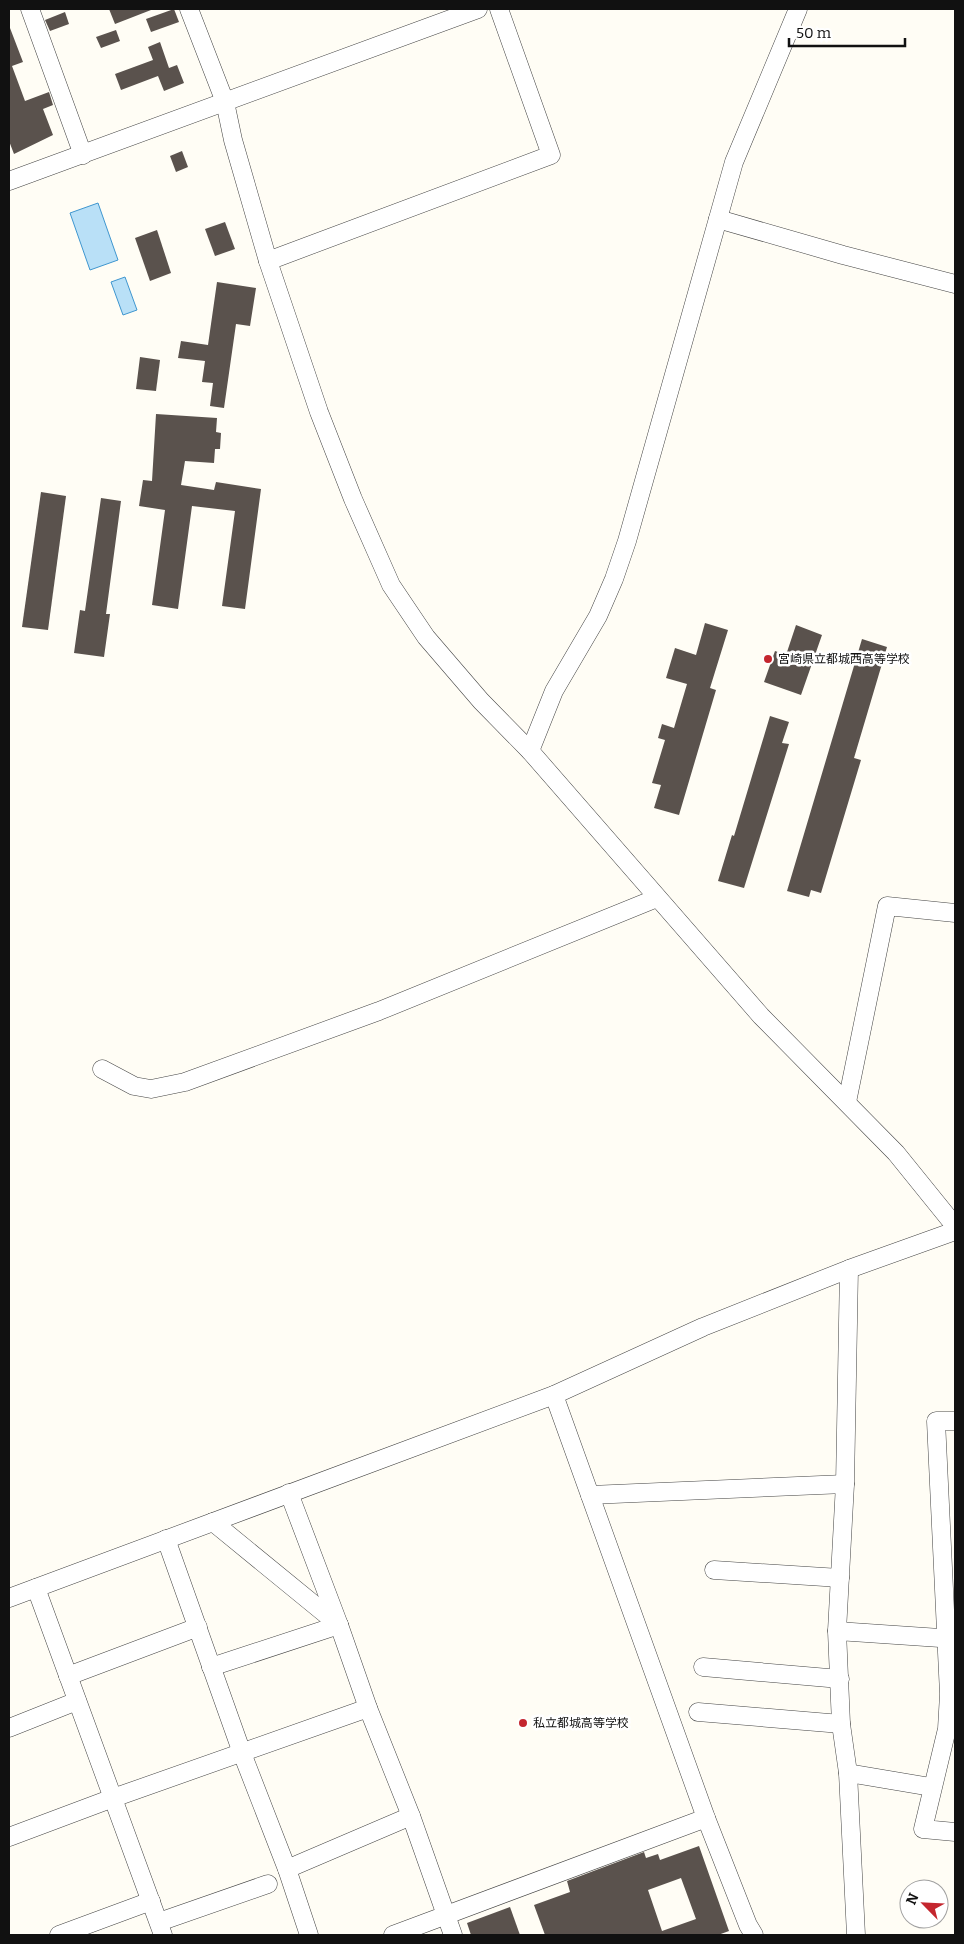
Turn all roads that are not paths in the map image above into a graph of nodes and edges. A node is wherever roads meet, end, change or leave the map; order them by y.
1 (30, 9) edge
2 (189, 9) edge
3 (478, 9) edge
4 (499, 9) edge
5 (798, 9) edge
6 (225, 102) junction
7 (83, 155) junction
8 (9, 182) edge
9 (718, 219) junction
10 (268, 261) junction
11 (955, 284) edge
12 (530, 751) junction
13 (657, 898) junction
14 (955, 913) edge
15 (102, 1069) dead end
16 (847, 1102) junction
17 (955, 1226) edge
18 (955, 1231) edge
19 (849, 1269) junction
20 (554, 1395) junction
21 (955, 1421) edge
22 (845, 1484) junction
23 (288, 1493) junction
24 (590, 1495) junction
25 (213, 1522) junction
26 (166, 1539) junction
27 (949, 1556) edge
28 (714, 1570) dead end
29 (840, 1578) junction
30 (36, 1588) junction
31 (9, 1598) edge
32 (339, 1625) junction
33 (198, 1627) junction
34 (837, 1631) junction
35 (951, 1639) edge
36 (211, 1667) junction
37 (704, 1667) dead end
38 (68, 1676) junction
39 (840, 1679) junction
40 (77, 1701) junction
41 (368, 1708) junction
42 (698, 1712) dead end
43 (841, 1724) junction
44 (9, 1728) edge
45 (951, 1730) edge
46 (242, 1753) junction
47 (848, 1774) junction
48 (931, 1787) junction
49 (113, 1798) junction
50 (411, 1816) junction
51 (706, 1818) junction
52 (955, 1832) edge
53 (9, 1837) edge
54 (286, 1868) junction
55 (268, 1884) dead end
56 (151, 1901) junction
57 (446, 1916) junction
58 (161, 1929) edge
59 (59, 1935) edge
60 (309, 1935) edge
61 (393, 1935) edge
62 (453, 1935) edge
63 (754, 1935) edge
64 (856, 1935) edge

1 - 7 street
2 - 6 street
3 - 6 street
4 - 10 street
5 - 9 street
6 - 7 street
6 - 10 street
7 - 8 street
9 - 11 street
9 - 12 street
10 - 12 street
12 - 13 street
13 - 15 street
13 - 16 street
14 - 16 street
16 - 17 street
18 - 19 street
19 - 20 street
19 - 22 street
20 - 23 street
20 - 24 street
21 - 27 street
22 - 24 street
22 - 29 street
23 - 25 street
23 - 32 street
24 - 51 street
25 - 26 street
25 - 32 street
26 - 30 street
26 - 33 street
27 - 35 street
28 - 29 street
29 - 34 street
30 - 31 street
30 - 38 street
32 - 36 street
32 - 41 street
33 - 36 street
33 - 38 street
34 - 35 street
34 - 39 street
35 - 45 street
36 - 46 street
37 - 39 street
38 - 40 street
39 - 43 street
40 - 44 street
40 - 49 street
41 - 46 street
41 - 50 street
42 - 43 street
43 - 47 street
45 - 48 street
46 - 49 street
46 - 54 street
47 - 48 street
47 - 64 street
48 - 52 street
49 - 53 street
49 - 56 street
50 - 54 street
50 - 57 street
51 - 57 street
51 - 63 street
54 - 60 street
55 - 58 street
56 - 58 street
56 - 59 street
57 - 61 street
57 - 62 street

